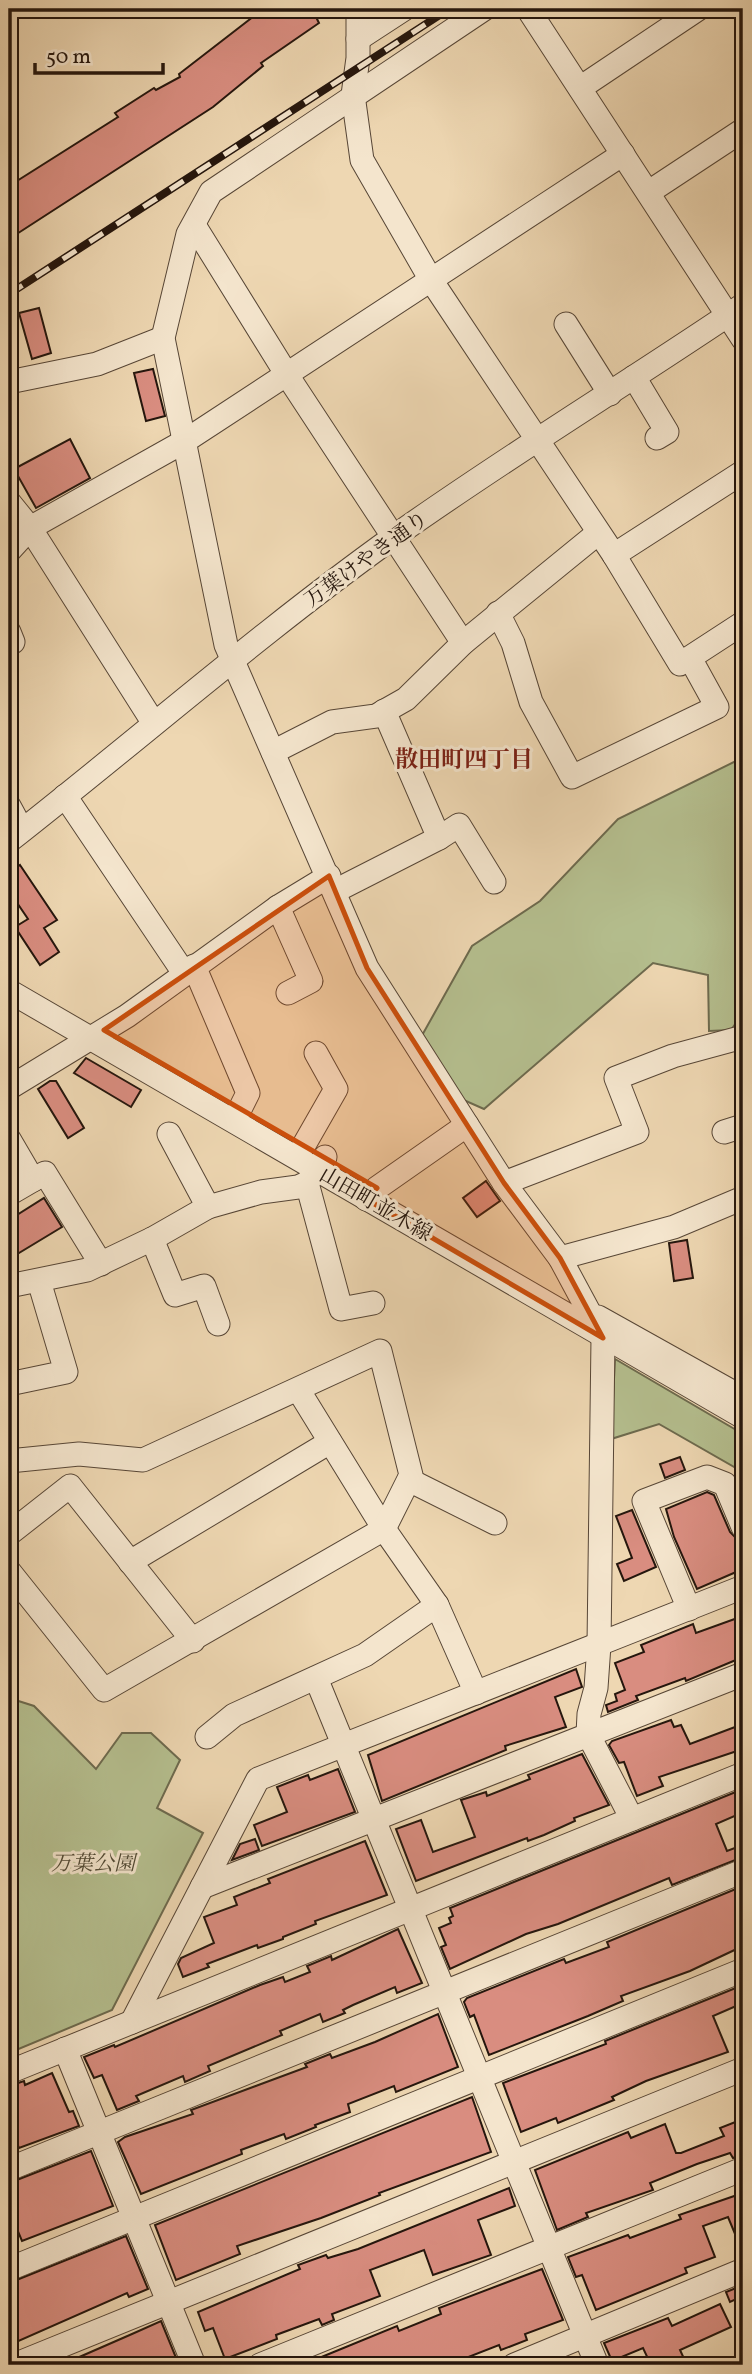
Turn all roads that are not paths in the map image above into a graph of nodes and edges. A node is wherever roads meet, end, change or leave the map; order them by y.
1 (358, 9) edge
2 (404, 9) edge
3 (484, 9) edge
4 (528, 9) edge
5 (698, 9) edge
6 (358, 39) junction
7 (580, 88) junction
8 (353, 95) junction
9 (743, 130) edge
10 (623, 154) junction
11 (649, 192) junction
12 (194, 225) junction
13 (431, 280) junction
14 (736, 310) edge
15 (566, 324) dead end
16 (163, 338) junction
17 (743, 339) edge
18 (287, 375) junction
19 (634, 377) junction
20 (9, 382) edge
21 (610, 394) junction
22 (537, 438) junction
23 (657, 438) dead end
24 (185, 442) junction
25 (743, 472) edge
26 (9, 502) edge
27 (30, 528) junction
28 (598, 533) junction
29 (394, 537) junction
30 (9, 551) edge
31 (614, 555) junction
32 (498, 613) junction
33 (743, 623) edge
34 (463, 643) junction
35 (690, 658) junction
36 (232, 660) junction
37 (384, 711) junction
38 (153, 722) junction
39 (274, 752) junction
40 (65, 796) junction
41 (9, 806) edge
42 (15, 835) edge
43 (439, 838) junction
44 (494, 882) dead end
45 (332, 883) junction
46 (278, 907) junction
47 (189, 970) junction
48 (9, 973) edge
49 (9, 991) edge
50 (288, 993) dead end
51 (96, 1034) junction
52 (743, 1037) edge
53 (317, 1053) dead end
54 (9, 1088) edge
55 (240, 1109) junction
56 (467, 1125) junction
57 (169, 1135) dead end
58 (9, 1139) edge
59 (304, 1145) junction
60 (316, 1170) junction
61 (33, 1180) junction
62 (504, 1183) junction
63 (9, 1194) edge
64 (372, 1194) junction
65 (743, 1198) edge
66 (208, 1207) junction
67 (152, 1239) junction
68 (560, 1258) junction
69 (101, 1264) junction
70 (38, 1281) junction
71 (9, 1286) edge
72 (373, 1303) dead end
73 (593, 1314) junction
74 (218, 1324) dead end
75 (603, 1338) junction
76 (9, 1384) edge
77 (299, 1391) junction
78 (743, 1398) edge
79 (743, 1417) edge
80 (330, 1442) junction
81 (9, 1461) edge
82 (409, 1480) junction
83 (495, 1523) dead end
84 (743, 1527) edge
85 (384, 1529) junction
86 (9, 1534) edge
87 (130, 1562) junction
88 (9, 1571) edge
89 (743, 1587) edge
90 (438, 1605) junction
91 (689, 1609) junction
92 (193, 1640) junction
93 (599, 1645) junction
94 (743, 1674) edge
95 (316, 1678) junction
96 (476, 1693) junction
97 (588, 1734) junction
98 (207, 1737) dead end
99 (345, 1745) junction
100 (743, 1774) edge
101 (374, 1818) junction
102 (632, 1819) junction
103 (743, 1871) edge
104 (202, 1887) junction
105 (411, 1909) junction
106 (743, 1970) edge
107 (446, 1992) junction
108 (132, 2022) junction
109 (65, 2049) junction
110 (743, 2069) edge
111 (9, 2072) edge
112 (481, 2077) junction
113 (99, 2132) junction
114 (516, 2163) junction
115 (9, 2169) edge
116 (743, 2169) edge
117 (134, 2217) junction
118 (550, 2250) junction
119 (9, 2269) edge
120 (743, 2270) edge
121 (169, 2302) junction
122 (584, 2336) junction
123 (14, 2365) edge
124 (194, 2365) edge
125 (260, 2365) edge
126 (514, 2365) edge
127 (597, 2365) edge

1 - 6 street
2 - 6 street
3 - 8 street
4 - 7 street
5 - 7 street
6 - 8 street
7 - 10 street
8 - 12 street
8 - 13 street
9 - 11 street
10 - 11 street
10 - 13 street
11 - 14 street
12 - 16 street
12 - 18 street
13 - 18 street
13 - 22 street
14 - 17 street
14 - 19 street, 万葉けやき通り
15 - 21 street
16 - 20 street
16 - 24 street
18 - 24 street
18 - 29 street
19 - 21 street, 万葉けやき通り
19 - 23 street
21 - 22 street, 万葉けやき通り
22 - 28 street
22 - 29 street, 万葉けやき通り
24 - 27 street
24 - 36 street
25 - 31 street
26 - 27 street
27 - 30 street
27 - 38 street
28 - 31 street
28 - 32 street
29 - 34 street
29 - 36 street, 万葉けやき通り
31 - 35 street
32 - 34 street
32 - 35 street
33 - 35 street
34 - 37 street
36 - 38 street, 万葉けやき通り
36 - 39 street
37 - 39 street
37 - 43 street
38 - 40 street, 万葉けやき通り
39 - 45 street
40 - 42 street, 万葉けやき通り
40 - 47 street
41 - 42 street
43 - 44 street
43 - 45 street
45 - 46 street
45 - 56 street
46 - 47 street
46 - 50 street
47 - 51 street
47 - 55 street
48 - 51 street, 山田町並木線
49 - 51 street, 山田町並木線
51 - 54 street
51 - 55 street, 山田町並木線
51 - 60 street, 山田町並木線
52 - 62 street
53 - 59 street
55 - 59 street, 山田町並木線
56 - 62 street
56 - 64 street
57 - 66 street
58 - 61 street
59 - 60 street, 山田町並木線
60 - 64 street, 山田町並木線
60 - 66 street
60 - 72 street
61 - 63 street
61 - 69 street
62 - 68 street
64 - 73 street, 山田町並木線
64 - 75 street, 山田町並木線
65 - 68 street
66 - 67 street
67 - 69 street
67 - 74 street
68 - 73 street
69 - 70 street
70 - 71 street
70 - 76 street
73 - 75 street
73 - 78 street, 山田町並木線
75 - 79 street, 山田町並木線
75 - 93 street
77 - 80 street
77 - 81 street
77 - 82 street
80 - 85 street
80 - 87 street
82 - 83 street
82 - 85 street
84 - 91 street
85 - 90 street
85 - 92 street
86 - 87 street
87 - 92 street
88 - 92 street
89 - 91 street
90 - 95 street
90 - 96 street
91 - 93 street
93 - 96 street
93 - 97 street
94 - 97 street
95 - 98 street
95 - 99 street
96 - 99 street
97 - 101 street
97 - 102 street
99 - 101 street
99 - 104 street
100 - 102 street
101 - 104 street
101 - 105 street
102 - 105 street
103 - 107 street
104 - 108 street
105 - 107 street
105 - 108 street
106 - 112 street
107 - 112 street
107 - 113 street
108 - 109 street
109 - 111 street
109 - 113 street
110 - 114 street
112 - 114 street
112 - 117 street
113 - 115 street
113 - 117 street
114 - 118 street
114 - 121 street
116 - 118 street
117 - 119 street
117 - 121 street
118 - 122 street
118 - 125 street
120 - 122 street
121 - 123 street
121 - 124 street
122 - 126 street
122 - 127 street

